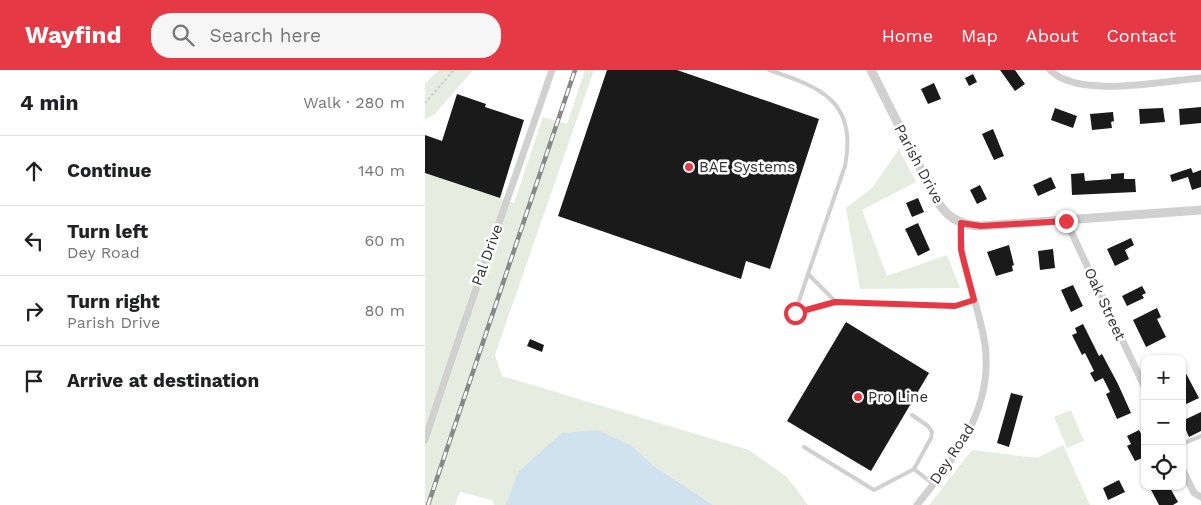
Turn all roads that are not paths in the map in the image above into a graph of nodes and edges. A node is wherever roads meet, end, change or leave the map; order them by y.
1 (552, 70) edge
2 (769, 70) edge
3 (871, 70) edge
4 (1050, 70) edge
5 (1201, 78) edge
6 (1201, 210) edge
7 (1066, 221) junction
8 (961, 223) junction
9 (808, 274) junction
10 (974, 300) junction
11 (835, 302) junction
12 (1141, 380) edge
13 (912, 415) dead end
14 (1201, 436) edge
15 (425, 440) edge
16 (1186, 442) edge
17 (803, 446) dead end
18 (914, 469) junction
19 (1186, 476) edge
20 (933, 484) junction
21 (1201, 497) edge
22 (917, 505) edge

1 - 15 street, Pal Drive
2 - 9 lane
3 - 8 street, Parish Drive
4 - 5 street
6 - 7 street
7 - 8 street
7 - 12 street, Oak Street
8 - 10 street, Dey Road
9 - 11 lane
9 - 11 lane
10 - 11 lane
10 - 20 street, Dey Road
13 - 18 lane
14 - 16 lane
17 - 18 lane
18 - 20 lane
19 - 21 street
20 - 22 street, Dey Road

